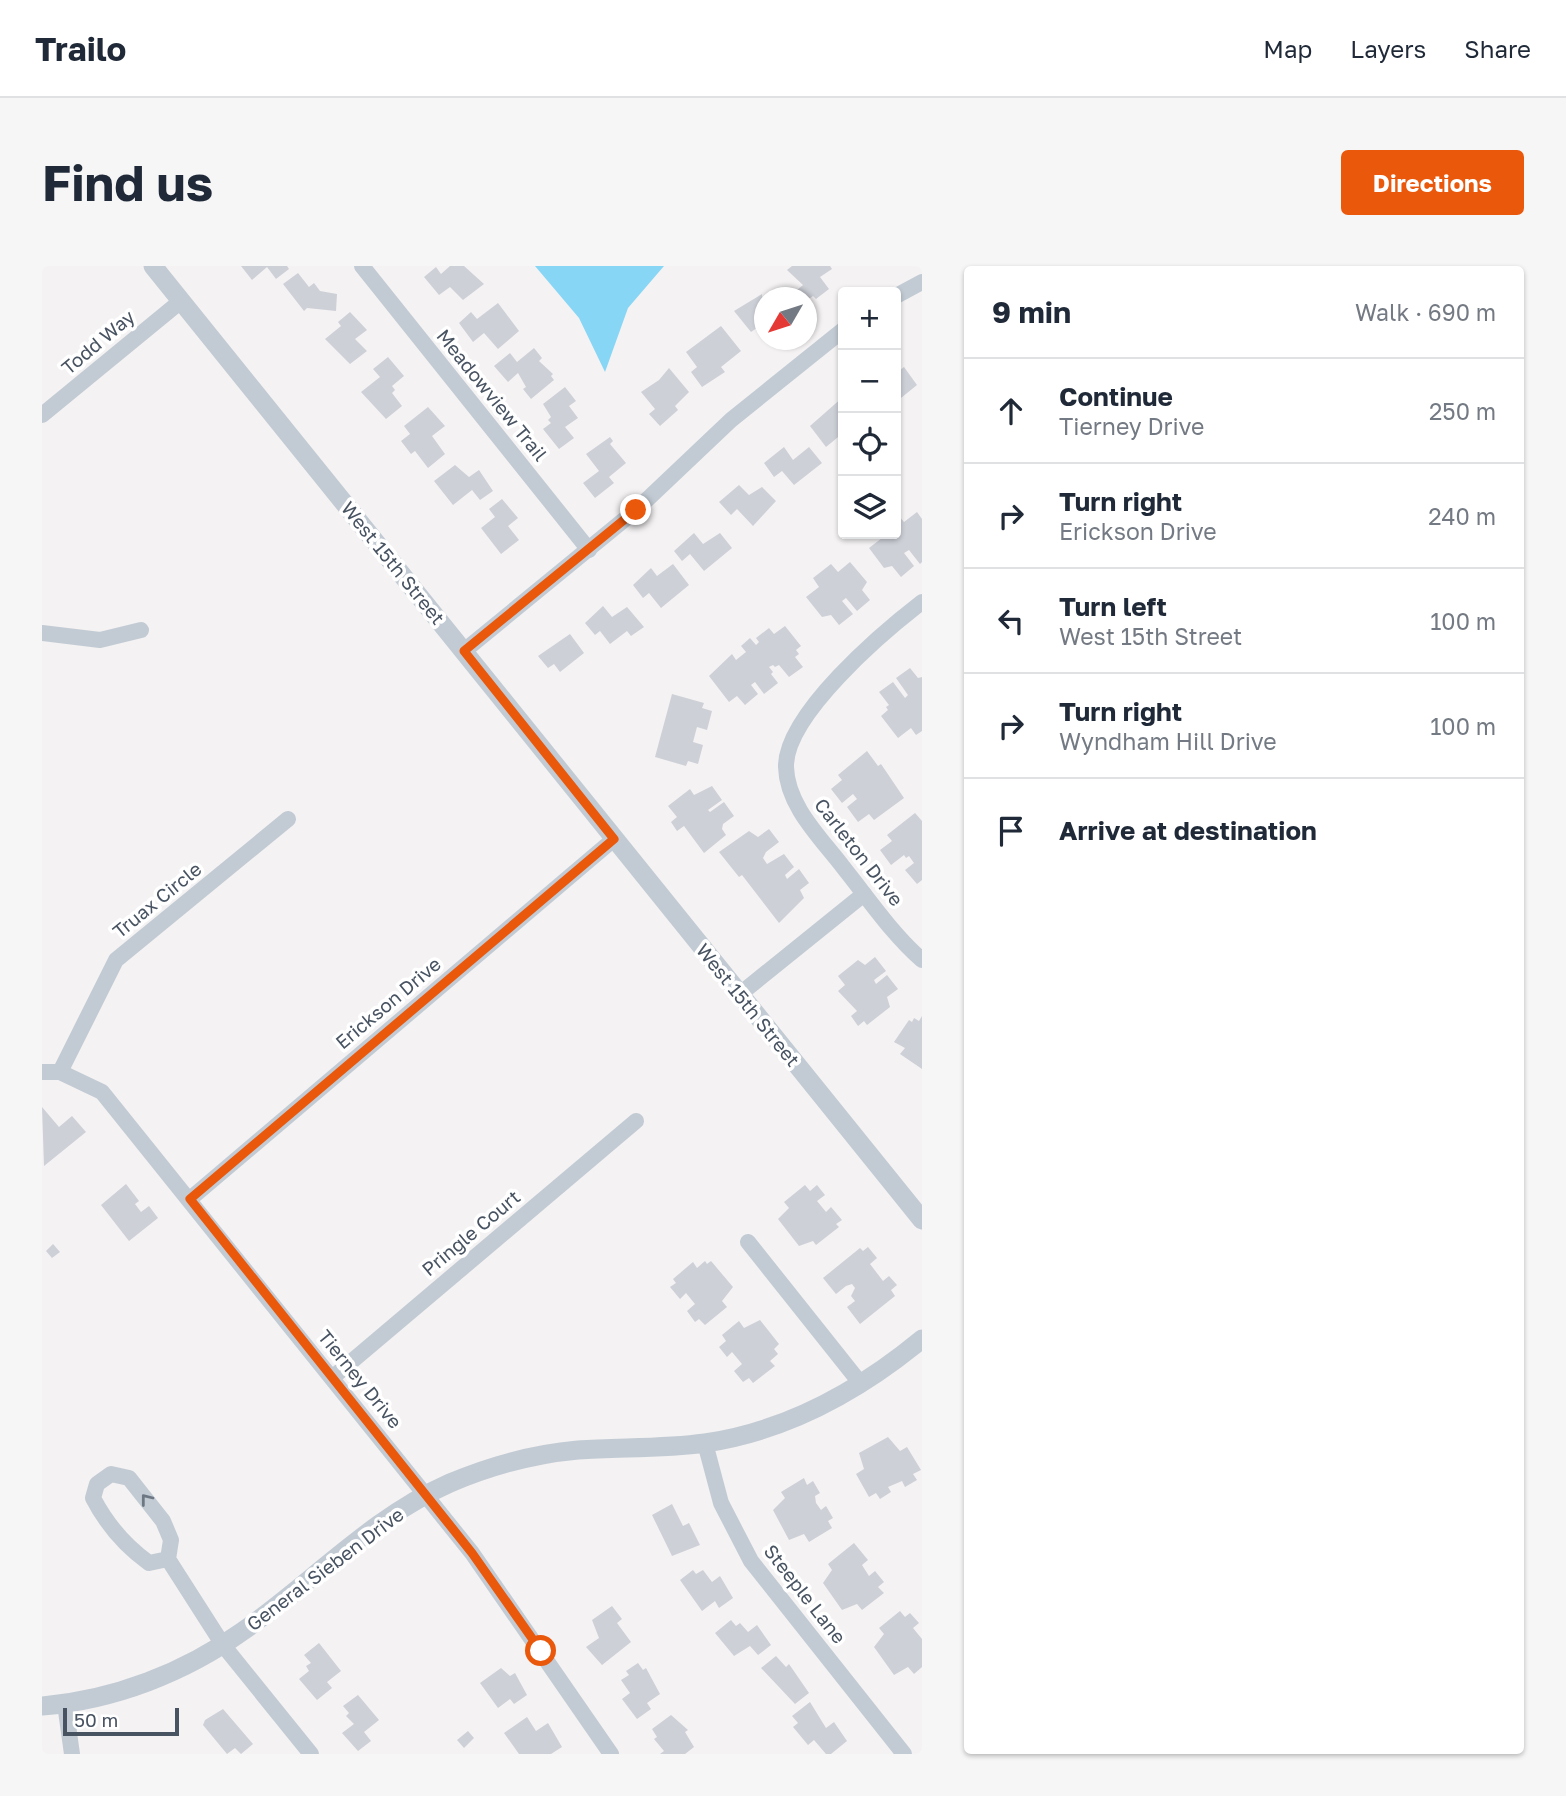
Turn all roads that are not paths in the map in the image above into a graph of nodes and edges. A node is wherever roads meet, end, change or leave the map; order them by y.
1 (153, 266) edge
2 (362, 266) edge
3 (922, 282) edge
4 (901, 293) edge
5 (181, 301) junction
6 (838, 334) edge
7 (42, 415) edge
8 (589, 550) junction
9 (922, 602) edge
10 (141, 631) dead end
11 (42, 633) edge
12 (464, 651) junction
13 (288, 819) dead end
14 (614, 839) junction
15 (864, 894) junction
16 (922, 960) edge
17 (740, 994) junction
18 (42, 1072) edge
19 (60, 1072) junction
20 (636, 1121) dead end
21 (190, 1199) junction
22 (922, 1220) edge
23 (748, 1242) dead end
24 (922, 1339) edge
25 (332, 1378) junction
26 (861, 1384) junction
27 (705, 1443) junction
28 (426, 1495) junction
29 (168, 1559) junction
30 (222, 1645) junction
31 (65, 1704) junction
32 (42, 1706) edge
33 (72, 1754) edge
34 (310, 1754) edge
35 (611, 1754) edge
36 (904, 1754) edge

1 - 5 street, West 15th Street
2 - 8 street, Meadowview Trail
3 - 4 street
5 - 7 street, Todd Way
5 - 12 street, West 15th Street
6 - 8 street
8 - 12 street
9 - 15 street, Carleton Drive
10 - 11 street
12 - 14 street, West 15th Street
13 - 19 street, Truax Circle
14 - 17 street, West 15th Street
14 - 21 street, Erickson Drive
15 - 16 street, Carleton Drive
15 - 17 street
17 - 22 street, West 15th Street
18 - 19 street, Tierney Drive
19 - 21 street, Tierney Drive
20 - 25 street, Pringle Court
21 - 25 street, Tierney Drive
23 - 26 street
24 - 26 street, General Sieben Drive
25 - 28 street, Tierney Drive
26 - 27 street, General Sieben Drive
27 - 28 street, General Sieben Drive
27 - 36 street, Steeple Lane
28 - 30 street, General Sieben Drive
28 - 35 street, Tierney Drive
29 -> 29 street
29 - 30 street
30 - 31 street, General Sieben Drive
30 - 34 street
31 - 32 street, General Sieben Drive
31 - 33 street

